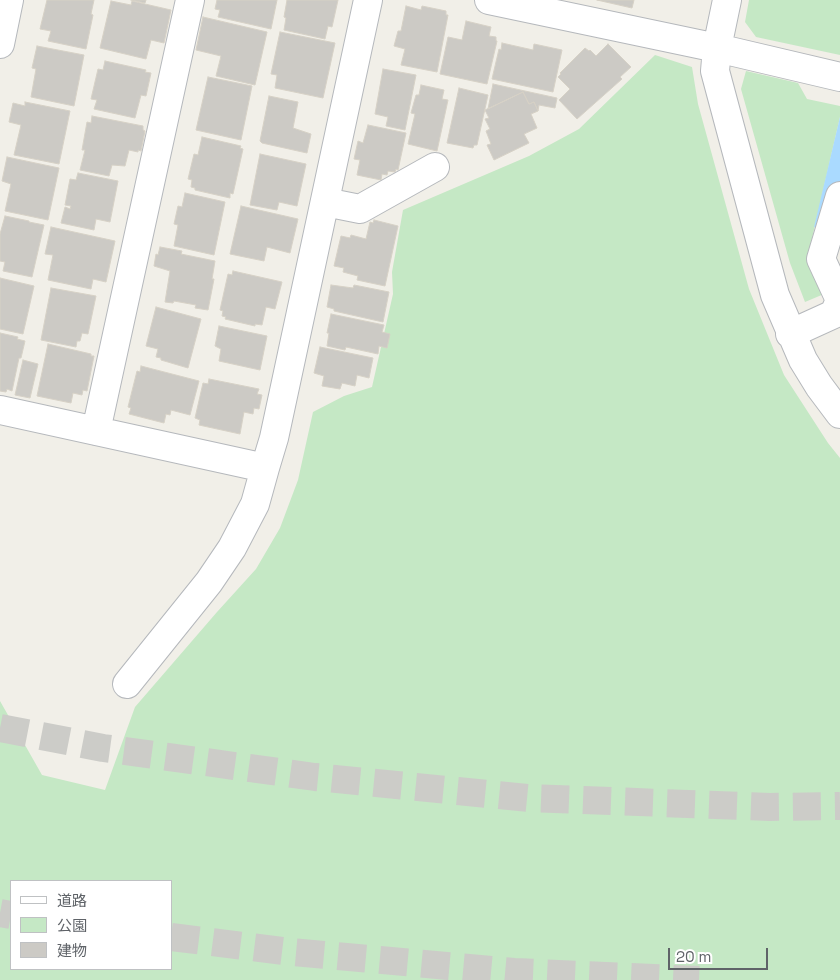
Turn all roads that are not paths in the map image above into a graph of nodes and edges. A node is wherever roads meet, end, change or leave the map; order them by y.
1 (9, 0) edge
2 (190, 0) edge
3 (368, 0) edge
4 (489, 0) edge
5 (727, 0) edge
6 (546, 6) edge
7 (0, 44) edge
8 (717, 48) junction
9 (840, 77) edge
10 (436, 167) dead end
11 (840, 196) edge
12 (325, 202) junction
13 (840, 300) edge
14 (790, 334) junction
15 (0, 410) edge
16 (840, 414) edge
17 (96, 431) junction
18 (265, 468) junction
19 (127, 684) dead end

1 - 7 street
2 - 17 street
3 - 12 street
4 - 6 street
5 - 8 street
6 - 8 street
8 - 9 street
8 - 14 street
10 - 12 street
11 - 13 street
12 - 18 street
13 - 14 street
14 - 16 street
15 - 17 street
17 - 18 street
18 - 19 street

